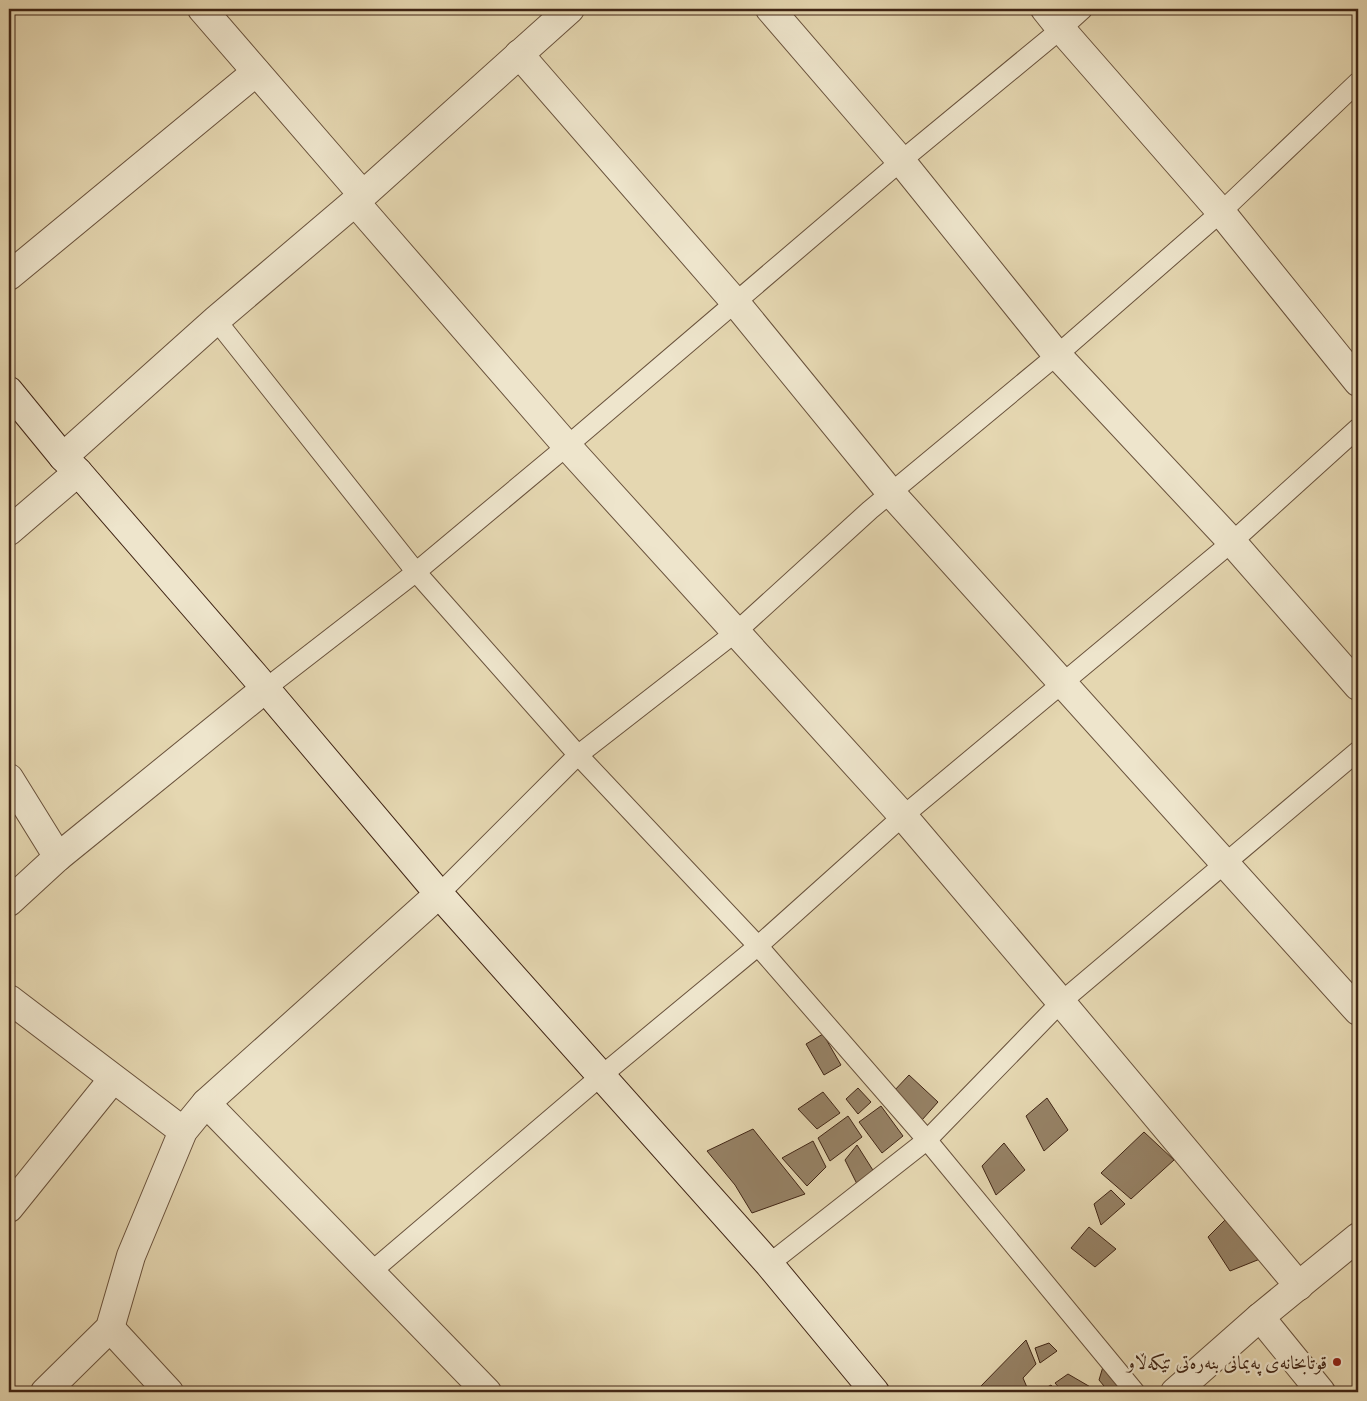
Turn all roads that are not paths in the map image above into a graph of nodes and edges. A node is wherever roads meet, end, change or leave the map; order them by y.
1 (202, 9) edge
2 (570, 9) edge
3 (770, 9) edge
4 (1083, 9) edge
5 (1053, 19) edge
6 (519, 54) junction
7 (256, 72) junction
8 (1358, 82) edge
9 (901, 161) junction
10 (359, 199) junction
11 (1221, 212) junction
12 (9, 276) edge
13 (735, 302) junction
14 (216, 320) junction
15 (1056, 355) junction
16 (1358, 382) edge
17 (9, 391) edge
18 (1358, 428) edge
19 (567, 446) junction
20 (71, 464) junction
21 (891, 493) junction
22 (9, 531) edge
23 (1232, 542) junction
24 (416, 572) junction
25 (736, 632) junction
26 (1062, 682) junction
27 (1358, 686) edge
28 (265, 689) junction
29 (1358, 751) edge
30 (578, 755) junction
31 (9, 778) edge
32 (903, 816) junction
33 (58, 857) junction
34 (1225, 863) junction
35 (439, 894) junction
36 (9, 902) edge
37 (758, 946) junction
38 (9, 999) edge
39 (1061, 1002) junction
40 (1358, 1011) edge
41 (601, 1076) junction
42 (113, 1079) junction
43 (206, 1103) junction
44 (183, 1131) junction
45 (927, 1140) junction
46 (9, 1208) edge
47 (1358, 1238) edge
48 (769, 1264) junction
49 (371, 1272) junction
50 (1299, 1286) junction
51 (1260, 1317) junction
52 (110, 1328) junction
53 (45, 1392) edge
54 (169, 1392) edge
55 (487, 1392) edge
56 (876, 1392) edge
57 (1135, 1392) edge
58 (1174, 1392) edge
59 (1321, 1392) edge

1 - 7 street
2 - 6 street
3 - 9 street
4 - 5 lane
5 - 9 lane
5 - 11 street
6 - 10 street
6 - 13 street
7 - 10 street
7 - 12 street
8 - 11 lane
9 - 13 lane
9 - 15 street
10 - 14 street
10 - 19 street
11 - 15 lane
11 - 16 street
13 - 19 lane
13 - 21 street
14 - 20 street
14 - 24 lane
15 - 21 lane
15 - 23 street
17 - 20 street
18 - 23 lane
19 - 24 lane
19 - 25 street
20 - 22 street
20 - 28 street
21 - 25 lane
21 - 26 street
23 - 26 lane
23 - 27 street
24 - 28 lane
24 - 30 lane
25 - 30 lane
25 - 32 street
26 - 32 lane
26 - 34 street
28 - 33 street
28 - 35 street
29 - 34 lane
30 - 35 lane
30 - 37 lane
31 - 33 street
32 - 37 lane
32 - 39 street
33 - 36 street
34 - 39 lane
34 - 40 street
35 - 41 street
35 - 43 street
37 - 41 lane
37 - 45 lane
38 - 42 street
39 - 45 lane
39 - 50 street
41 - 48 street
41 - 49 lane
42 - 44 street
42 - 46 street
43 - 44 street
43 - 49 street
44 - 52 street
45 - 48 lane
45 - 57 lane
47 - 50 street
48 - 56 street
49 - 55 street
50 - 51 street
51 - 58 street
51 - 59 street
52 - 53 street
52 - 54 street

